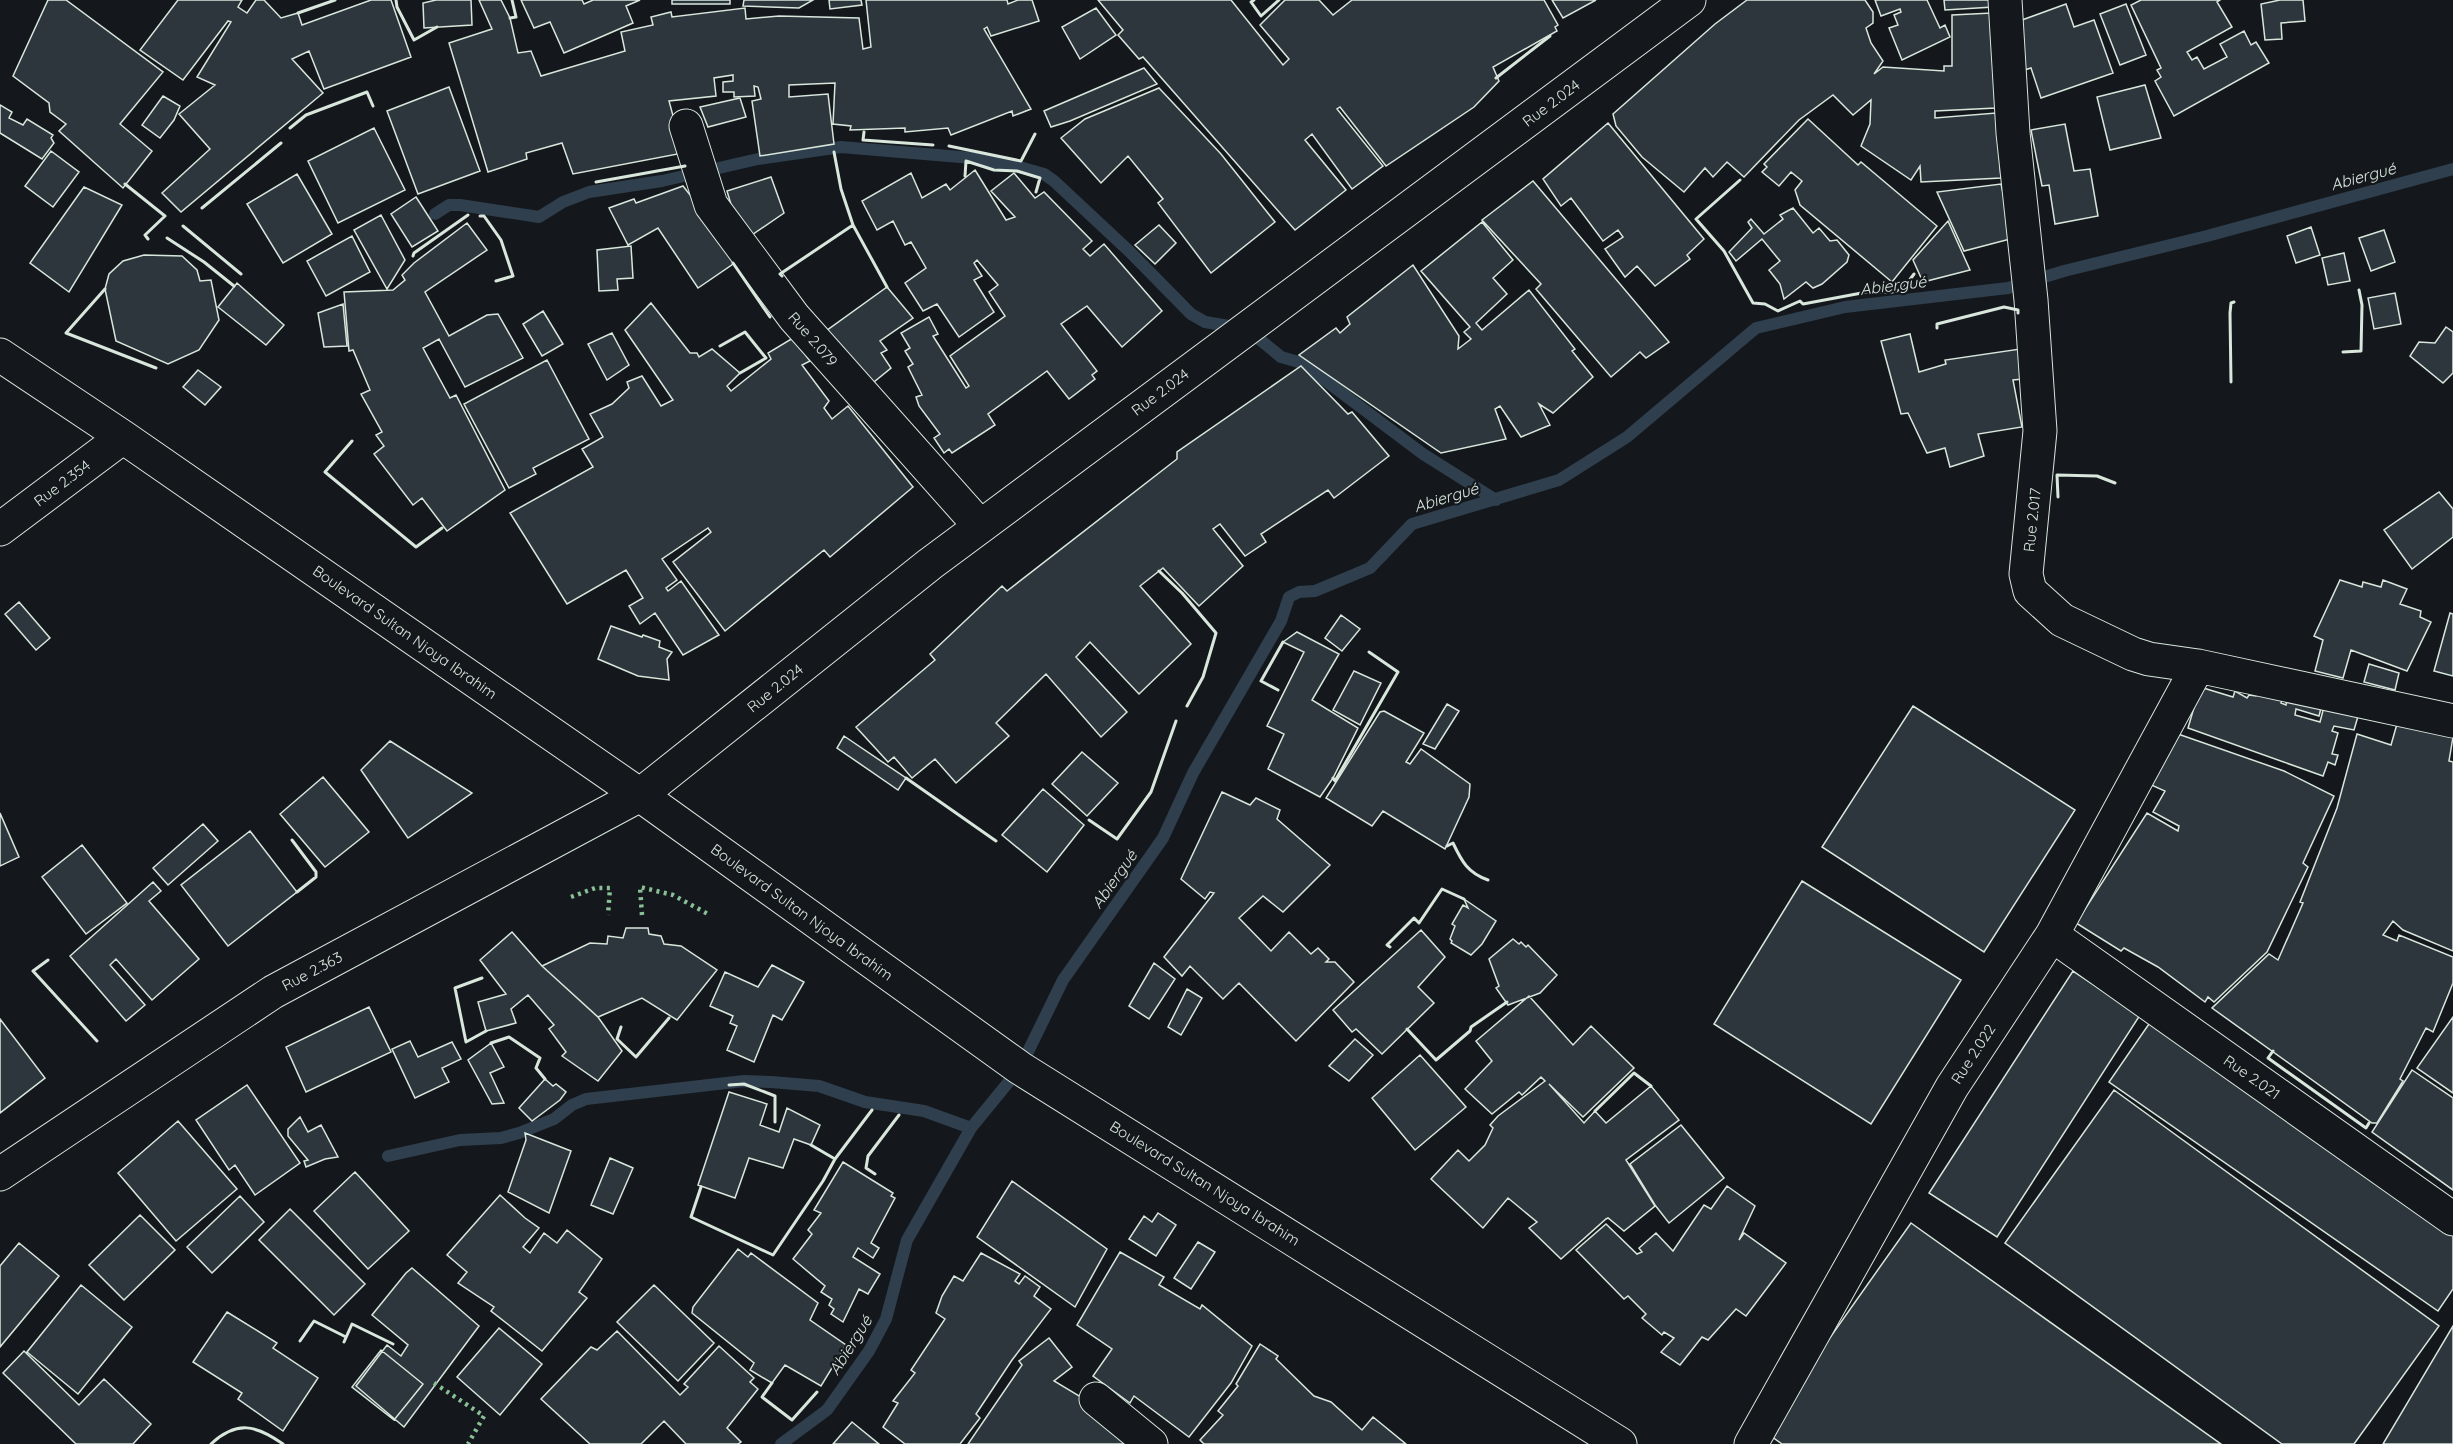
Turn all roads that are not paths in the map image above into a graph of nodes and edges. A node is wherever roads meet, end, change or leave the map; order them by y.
1 (1689, 0) edge
2 (2005, 0) edge
3 (686, 126) dead end
4 (0, 355) edge
5 (123, 437) junction
6 (980, 526) junction
7 (0, 529) edge
8 (2198, 666) junction
9 (2453, 721) edge
10 (640, 795) junction
11 (2052, 935) junction
12 (0, 1174) edge
13 (2453, 1219) edge
14 (1096, 1399) dead end
15 (1151, 1444) edge
16 (1620, 1444) edge
17 (1751, 1444) edge

1 - 6 street, Rue 2.024
2 - 8 street, Rue 2.017
3 - 6 street, Rue 2.079
4 - 5 street, Boulevard Sultan Njoya Ibrahim
5 - 7 street, Rue 2.354
5 - 10 street, Boulevard Sultan Njoya Ibrahim
6 - 10 street, Rue 2.024
8 - 9 street, Rue 2.017
8 - 11 street, Rue 2.022
10 - 12 street, Rue 2.363
10 - 16 street, Boulevard Sultan Njoya Ibrahim
11 - 13 street, Rue 2.021
11 - 17 street, Rue 2.022
14 - 15 street

